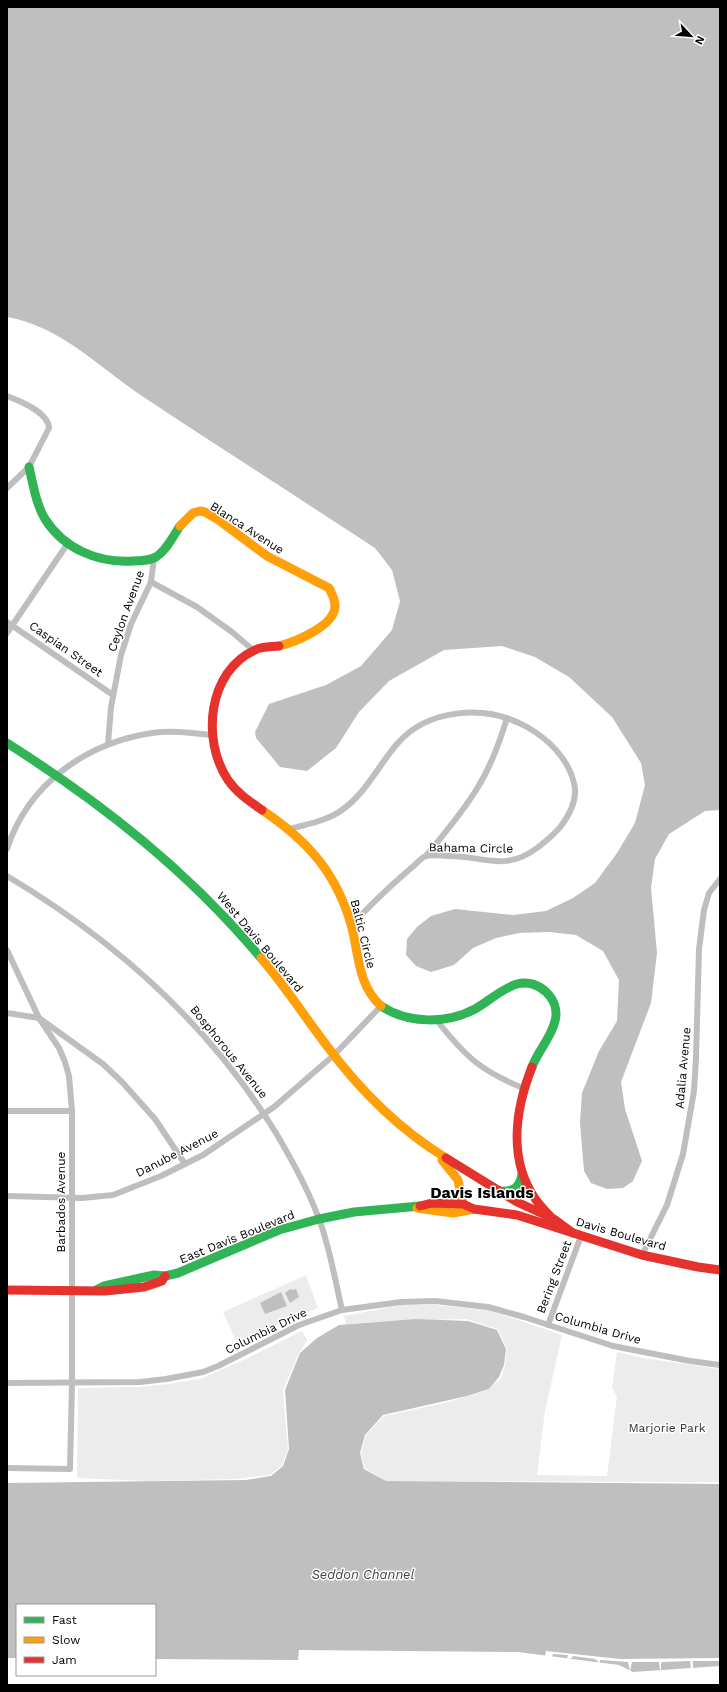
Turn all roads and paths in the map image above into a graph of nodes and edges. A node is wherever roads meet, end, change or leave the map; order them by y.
1 (7, 396) edge
2 (29, 467) junction
3 (7, 488) edge
4 (68, 543) junction
5 (154, 558) junction
6 (151, 582) junction
7 (10, 623) edge
8 (7, 633) edge
9 (254, 650) junction
10 (113, 695) junction
11 (507, 718) junction
12 (213, 735) junction
13 (7, 743) edge
14 (108, 744) junction
15 (56, 774) junction
16 (290, 829) junction
17 (7, 849) edge
18 (426, 856) junction
19 (7, 876) edge
20 (720, 879) edge
21 (351, 926) junction
22 (7, 950) edge
23 (381, 1006) junction
24 (7, 1013) edge
25 (39, 1018) junction
26 (438, 1022) junction
27 (334, 1055) junction
28 (524, 1088) junction
29 (7, 1111) edge
30 (72, 1111) junction
31 (264, 1115) junction
32 (434, 1152) junction
33 (185, 1164) junction
34 (522, 1174) junction
35 (499, 1191) junction
36 (7, 1196) edge
37 (72, 1197) junction
38 (463, 1204) junction
39 (414, 1207) junction
40 (474, 1209) junction
41 (517, 1215) joint
42 (550, 1216) junction
43 (319, 1219) junction
44 (577, 1235) junction
45 (642, 1255) junction
46 (720, 1270) edge
47 (7, 1290) edge
48 (71, 1290) junction
49 (342, 1310) junction
50 (548, 1325) junction
51 (720, 1365) edge
52 (7, 1383) edge
53 (72, 1383) junction
54 (7, 1468) edge

1 - 2 street
2 - 3 street
2 - 4 street
4 - 5 street
4 - 7 street
5 - 6 street, Ceylon Avenue
5 - 9 street, Blanca Avenue
6 - 9 street
6 - 10 street, Ceylon Avenue
7 - 8 street
7 - 10 street, Caspian Street
9 - 12 street, Baltic Circle
10 - 14 street, Ceylon Avenue
11 - 16 street, Bahama Circle
11 - 18 street
11 - 18 street, Bahama Circle
12 - 14 street
12 - 16 street, Baltic Circle
13 - 15 street, West Davis Boulevard
14 - 15 street
15 - 17 street
15 - 27 street, West Davis Boulevard
16 - 21 street, Baltic Circle
18 - 21 street, Bahama Circle
19 - 31 street, Bosphorous Avenue
20 - 45 street, Adalia Avenue
21 - 23 street, Baltic Circle
22 - 25 street, Barbados Avenue
23 - 26 street
23 - 27 street, Danube Avenue
24 - 25 street
25 - 30 street, Barbados Avenue
25 - 33 street
26 - 28 street
26 - 28 street
27 - 31 street, Danube Avenue
27 - 32 street, West Davis Boulevard
28 - 34 street
29 - 30 street
30 - 37 street, Barbados Avenue
31 - 33 street, Danube Avenue
31 - 43 street, Bosphorous Avenue
32 - 35 street, West Davis Boulevard
32 - 38 street, West Davis Boulevard
33 - 37 street, Danube Avenue
34 - 35 street
34 - 42 street
35 - 42 street, West Davis Boulevard
36 - 37 street, Danube Avenue
37 - 48 street, Barbados Avenue
38 - 39 street, East Davis Boulevard
38 - 40 street, East Davis Boulevard
39 - 40 street, East Davis Boulevard
39 - 43 street, East Davis Boulevard
40 - 41 street, East Davis Boulevard
41 - 44 street, Davis Boulevard
42 - 44 street, West Davis Boulevard
43 - 48 street, East Davis Boulevard
43 - 49 street, Bosphorous Avenue
44 - 45 street, Davis Boulevard
44 - 50 street, Bering Street
45 - 46 street, Davis Boulevard
47 - 48 street, East Davis Boulevard
48 - 53 street, Barbados Avenue
49 - 50 street, Columbia Drive
49 - 53 street, Columbia Drive
50 - 51 street, Columbia Drive
52 - 53 street, Columbia Drive
53 - 54 street, Barbados Avenue

